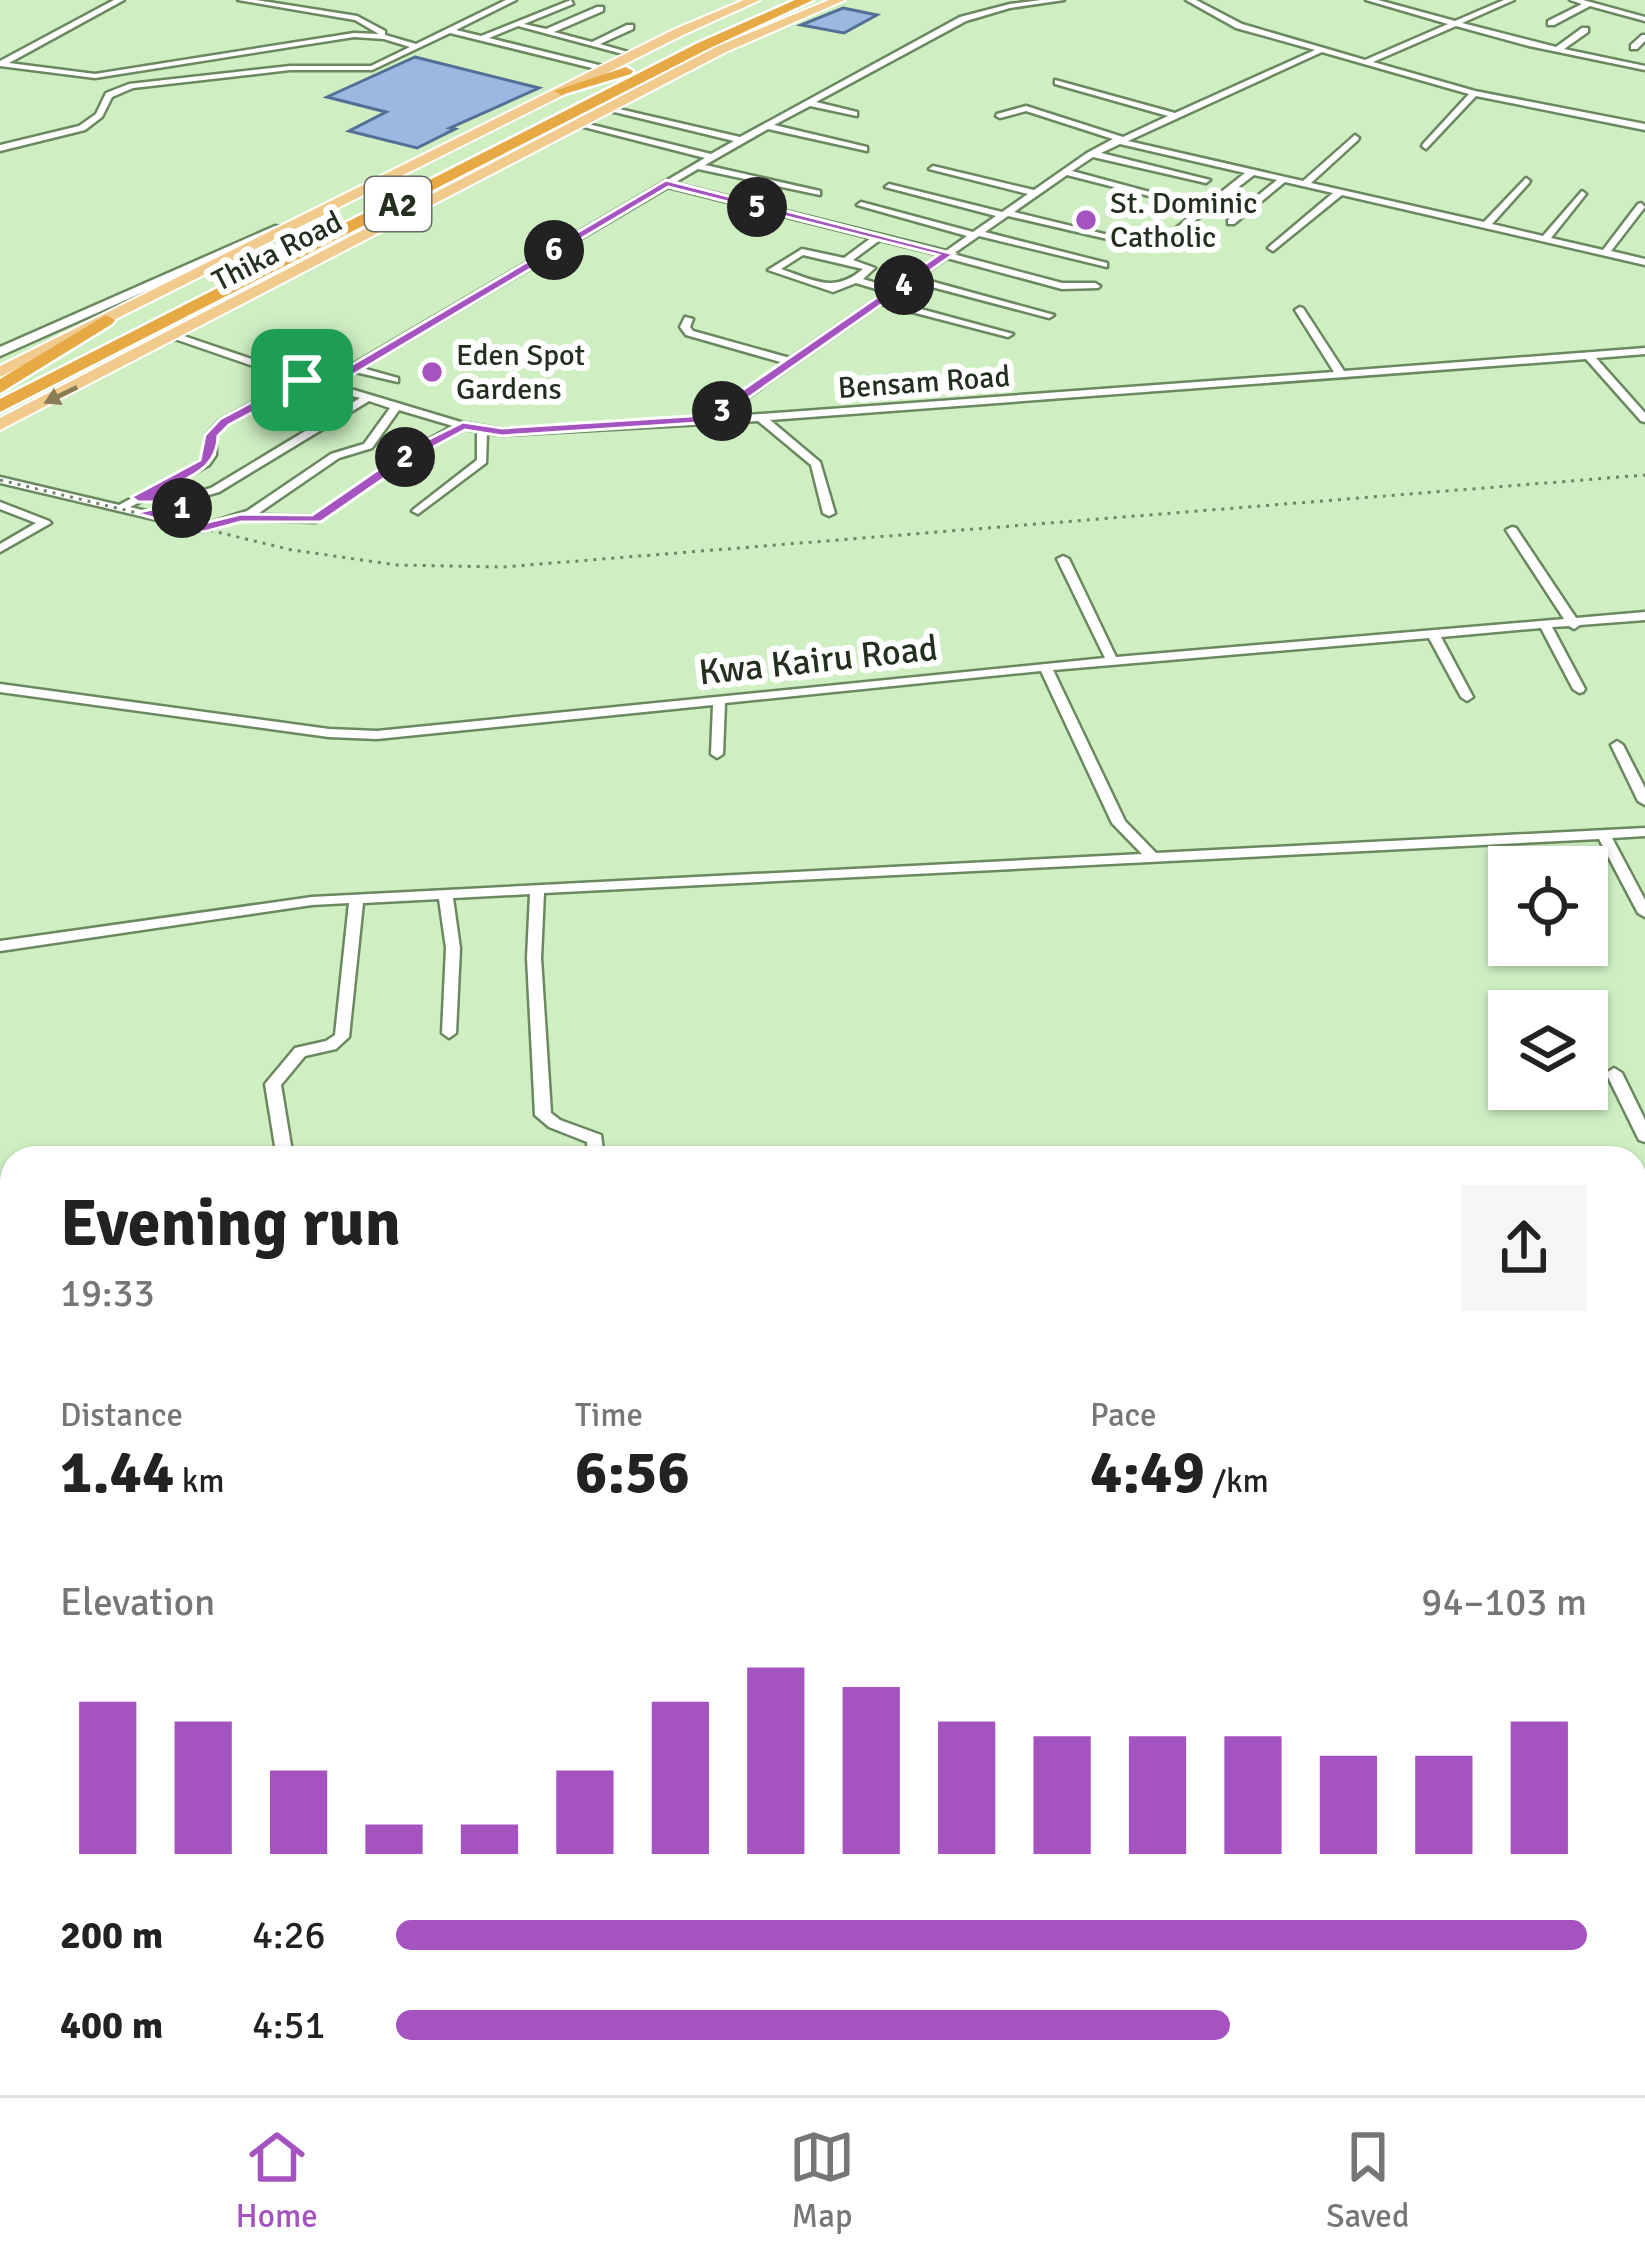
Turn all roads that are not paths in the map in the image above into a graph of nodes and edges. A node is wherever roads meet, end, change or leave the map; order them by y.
1 (120, 0) edge
2 (242, 0) edge
3 (512, 0) edge
4 (754, 0) edge
5 (839, 0) edge
6 (1060, 0) edge
7 (1190, 0) edge
8 (1370, 0) edge
9 (1510, 0) edge
10 (1574, 0) edge
11 (794, 1) edge
12 (570, 2) edge
13 (1587, 4) junction
14 (600, 8) dead end
15 (315, 14) junction
16 (1645, 19) edge
17 (1550, 22) dead end
18 (517, 24) junction
19 (1454, 24) junction
20 (630, 27) dead end
21 (1586, 30) dead end
22 (450, 32) junction
23 (548, 32) junction
24 (369, 36) junction
25 (385, 37) junction
26 (1645, 37) edge
27 (481, 39) junction
28 (593, 44) junction
29 (419, 47) junction
30 (1634, 47) dead end
31 (1322, 50) junction
32 (1557, 50) junction
33 (632, 62) junction
34 (1366, 62) junction
35 (1645, 68) edge
36 (604, 69) junction
37 (655, 70) junction
38 (95, 76) junction
39 (1058, 82) dead end
40 (644, 90) junction
41 (561, 91) junction
42 (1474, 93) junction
43 (109, 94) junction
44 (808, 103) junction
45 (609, 108) junction
46 (854, 114) dead end
47 (1173, 115) junction
48 (1000, 116) dead end
49 (579, 123) junction
50 (767, 126) junction
51 (1645, 127) edge
52 (1355, 138) dead end
53 (741, 140) junction
54 (1118, 140) junction
55 (1426, 146) dead end
56 (0, 148) edge
57 (864, 149) dead end
58 (1092, 154) junction
59 (712, 157) junction
60 (697, 166) junction
61 (933, 169) dead end
62 (1064, 172) junction
63 (1251, 173) junction
64 (1206, 180) dead end
65 (1283, 180) junction
66 (1526, 182) dead end
67 (666, 184) junction
68 (1304, 185) junction
69 (889, 187) dead end
70 (818, 193) dead end
71 (1036, 193) junction
72 (1339, 193) junction
73 (1153, 194) dead end
74 (1582, 194) dead end
75 (861, 205) dead end
76 (1642, 206) dead end
77 (1006, 214) junction
78 (315, 217) junction
79 (1232, 221) dead end
80 (1485, 227) junction
81 (977, 234) junction
82 (878, 237) junction
83 (1169, 238) dead end
84 (1544, 240) junction
85 (1126, 242) dead end
86 (1273, 248) dead end
87 (1604, 254) junction
88 (947, 255) junction
89 (846, 261) junction
90 (1645, 262) edge
91 (1104, 265) dead end
92 (912, 279) junction
93 (856, 280) junction
94 (1095, 286) dead end
95 (894, 291) junction
96 (880, 301) junction
97 (1300, 310) dead end
98 (1049, 315) dead end
99 (688, 319) dead end
100 (106, 320) junction
101 (1008, 334) dead end
102 (172, 335) junction
103 (1645, 351) edge
104 (0, 352) edge
105 (1588, 355) junction
106 (792, 362) junction
107 (351, 368) junction
108 (0, 372) edge
109 (1341, 374) junction
110 (302, 380) junction
111 (394, 380) dead end
112 (326, 385) junction
113 (0, 388) edge
114 (366, 398) junction
115 (0, 406) edge
116 (396, 407) junction
117 (760, 417) junction
118 (710, 419) junction
119 (1645, 419) edge
120 (0, 425) edge
121 (463, 426) junction
122 (482, 430) junction
123 (0, 480) edge
124 (190, 496) junction
125 (138, 497) junction
126 (0, 506) edge
127 (122, 508) junction
128 (418, 511) dead end
129 (142, 513) junction
130 (829, 513) dead end
131 (241, 518) junction
132 (1512, 530) dead end
133 (0, 549) edge
134 (1064, 559) dead end
135 (1645, 616) edge
136 (1574, 625) junction
137 (1546, 627) junction
138 (1435, 637) junction
139 (1112, 661) junction
140 (1045, 667) junction
141 (0, 688) edge
142 (1579, 689) dead end
143 (1467, 698) dead end
144 (719, 699) junction
145 (1617, 745) dead end
146 (717, 754) dead end
147 (1645, 801) edge
148 (1645, 832) edge
149 (1603, 834) junction
150 (1150, 854) junction
151 (537, 890) junction
152 (446, 896) junction
153 (357, 898) junction
154 (1645, 913) edge
155 (0, 946) edge
156 (449, 1033) dead end
157 (1614, 1073) dead end
158 (1645, 1136) edge
159 (283, 1146) edge
160 (595, 1146) edge

1 - 38 street
2 - 15 street
3 - 22 street
4 - 33 main road, Thika Road
5 - 40 main road, Thika Road
6 - 44 street
7 - 31 street
8 - 19 street
9 - 19 street
10 - 13 street
11 - 33 highway, Thika Road / A2
11 - 37 highway, Thika Road / A2
12 - 18 street
13 - 16 street
13 - 17 street
14 - 23 street
15 - 24 street
15 - 25 street
18 - 23 street
18 - 27 street
19 - 32 street
19 - 34 street
20 - 28 street
21 - 32 street
22 - 27 street
22 - 29 street
23 - 28 street
24 - 25 street
24 - 38 street
25 - 29 street
26 - 30 street
27 - 36 street
28 - 33 street
29 - 43 street
31 - 34 street
31 - 47 street
32 - 35 street
33 - 36 main road, Thika Road
33 - 41 highway
33 - 113 highway, Thika Road / A2
34 - 42 street
36 - 41 main road, Thika Road
37 - 40 highway
37 - 115 highway, Thika Road / A2
38 - 43 street
39 - 47 street
40 - 45 main road, Thika Road
41 - 78 main road, Thika Road
42 - 51 street
42 - 55 street
43 - 56 street
44 - 46 street
44 - 50 street
45 - 49 main road, Thika Road
45 - 53 street
47 - 54 street
48 - 54 street
49 - 59 street
49 - 102 main road, Thika Road
50 - 53 street
50 - 57 street
52 - 68 street
53 - 59 street
54 - 58 street
54 - 63 street
58 - 62 street
58 - 64 street
59 - 60 street
60 - 67 street
60 - 70 street
61 - 71 street
62 - 71 street
62 - 73 street
63 - 65 street
63 - 83 street
65 - 68 street
65 - 79 street
66 - 80 street
67 - 82 street
67 - 107 street
68 - 72 street
69 - 77 street
71 - 77 street
72 - 80 street
72 - 86 street
74 - 84 street
75 - 81 street
76 - 87 street
77 - 81 street
77 - 85 street
78 - 100 main road, Thika Road
78 - 104 street
80 - 84 street
81 - 88 street
81 - 91 street
82 - 88 street
82 - 89 street
84 - 87 street
87 - 90 street
88 - 92 street
88 - 94 street
89 - 93 street
89 - 93 street
92 - 95 street
92 - 98 street
93 - 95 street
95 - 96 street
96 - 101 street
96 - 106 street
97 - 109 street
99 - 106 street
100 - 108 main road, Thika Road
100 - 113 highway
102 - 110 street, Bensam Road
102 -> 120 main road, Thika Road
103 - 105 street, Bensam Road
105 - 109 street, Bensam Road
105 - 119 street
106 - 118 street
107 - 111 street
107 - 112 street
109 - 117 street, Bensam Road
110 - 112 street, Bensam Road
110 - 125 street
112 - 114 street, Bensam Road
114 - 116 street, Bensam Road
114 - 124 street
116 - 121 street, Bensam Road
116 - 131 street
117 - 118 street, Bensam Road
117 - 130 street
118 - 122 street, Bensam Road
121 - 122 street, Bensam Road
121 - 131 street
122 - 128 street
123 - 127 street
124 - 125 street
124 - 129 street
125 - 127 street
126 - 133 street
127 - 129 street
129 - 131 street
132 - 136 street
134 - 139 street
135 - 136 street, Kwa Kairu Road
136 - 137 street, Kwa Kairu Road
137 - 138 street, Kwa Kairu Road
137 - 142 street
138 - 139 street, Kwa Kairu Road
138 - 143 street
139 - 140 street, Kwa Kairu Road
140 - 144 street, Kwa Kairu Road
140 - 150 street
141 - 144 street, Kwa Kairu Road
144 - 146 street
145 - 147 street
148 - 149 street
149 - 150 street
149 - 154 street
150 - 151 street
151 - 152 street
151 - 160 street
152 - 153 street
152 - 156 street
153 - 155 street
153 - 159 street
157 - 158 street

